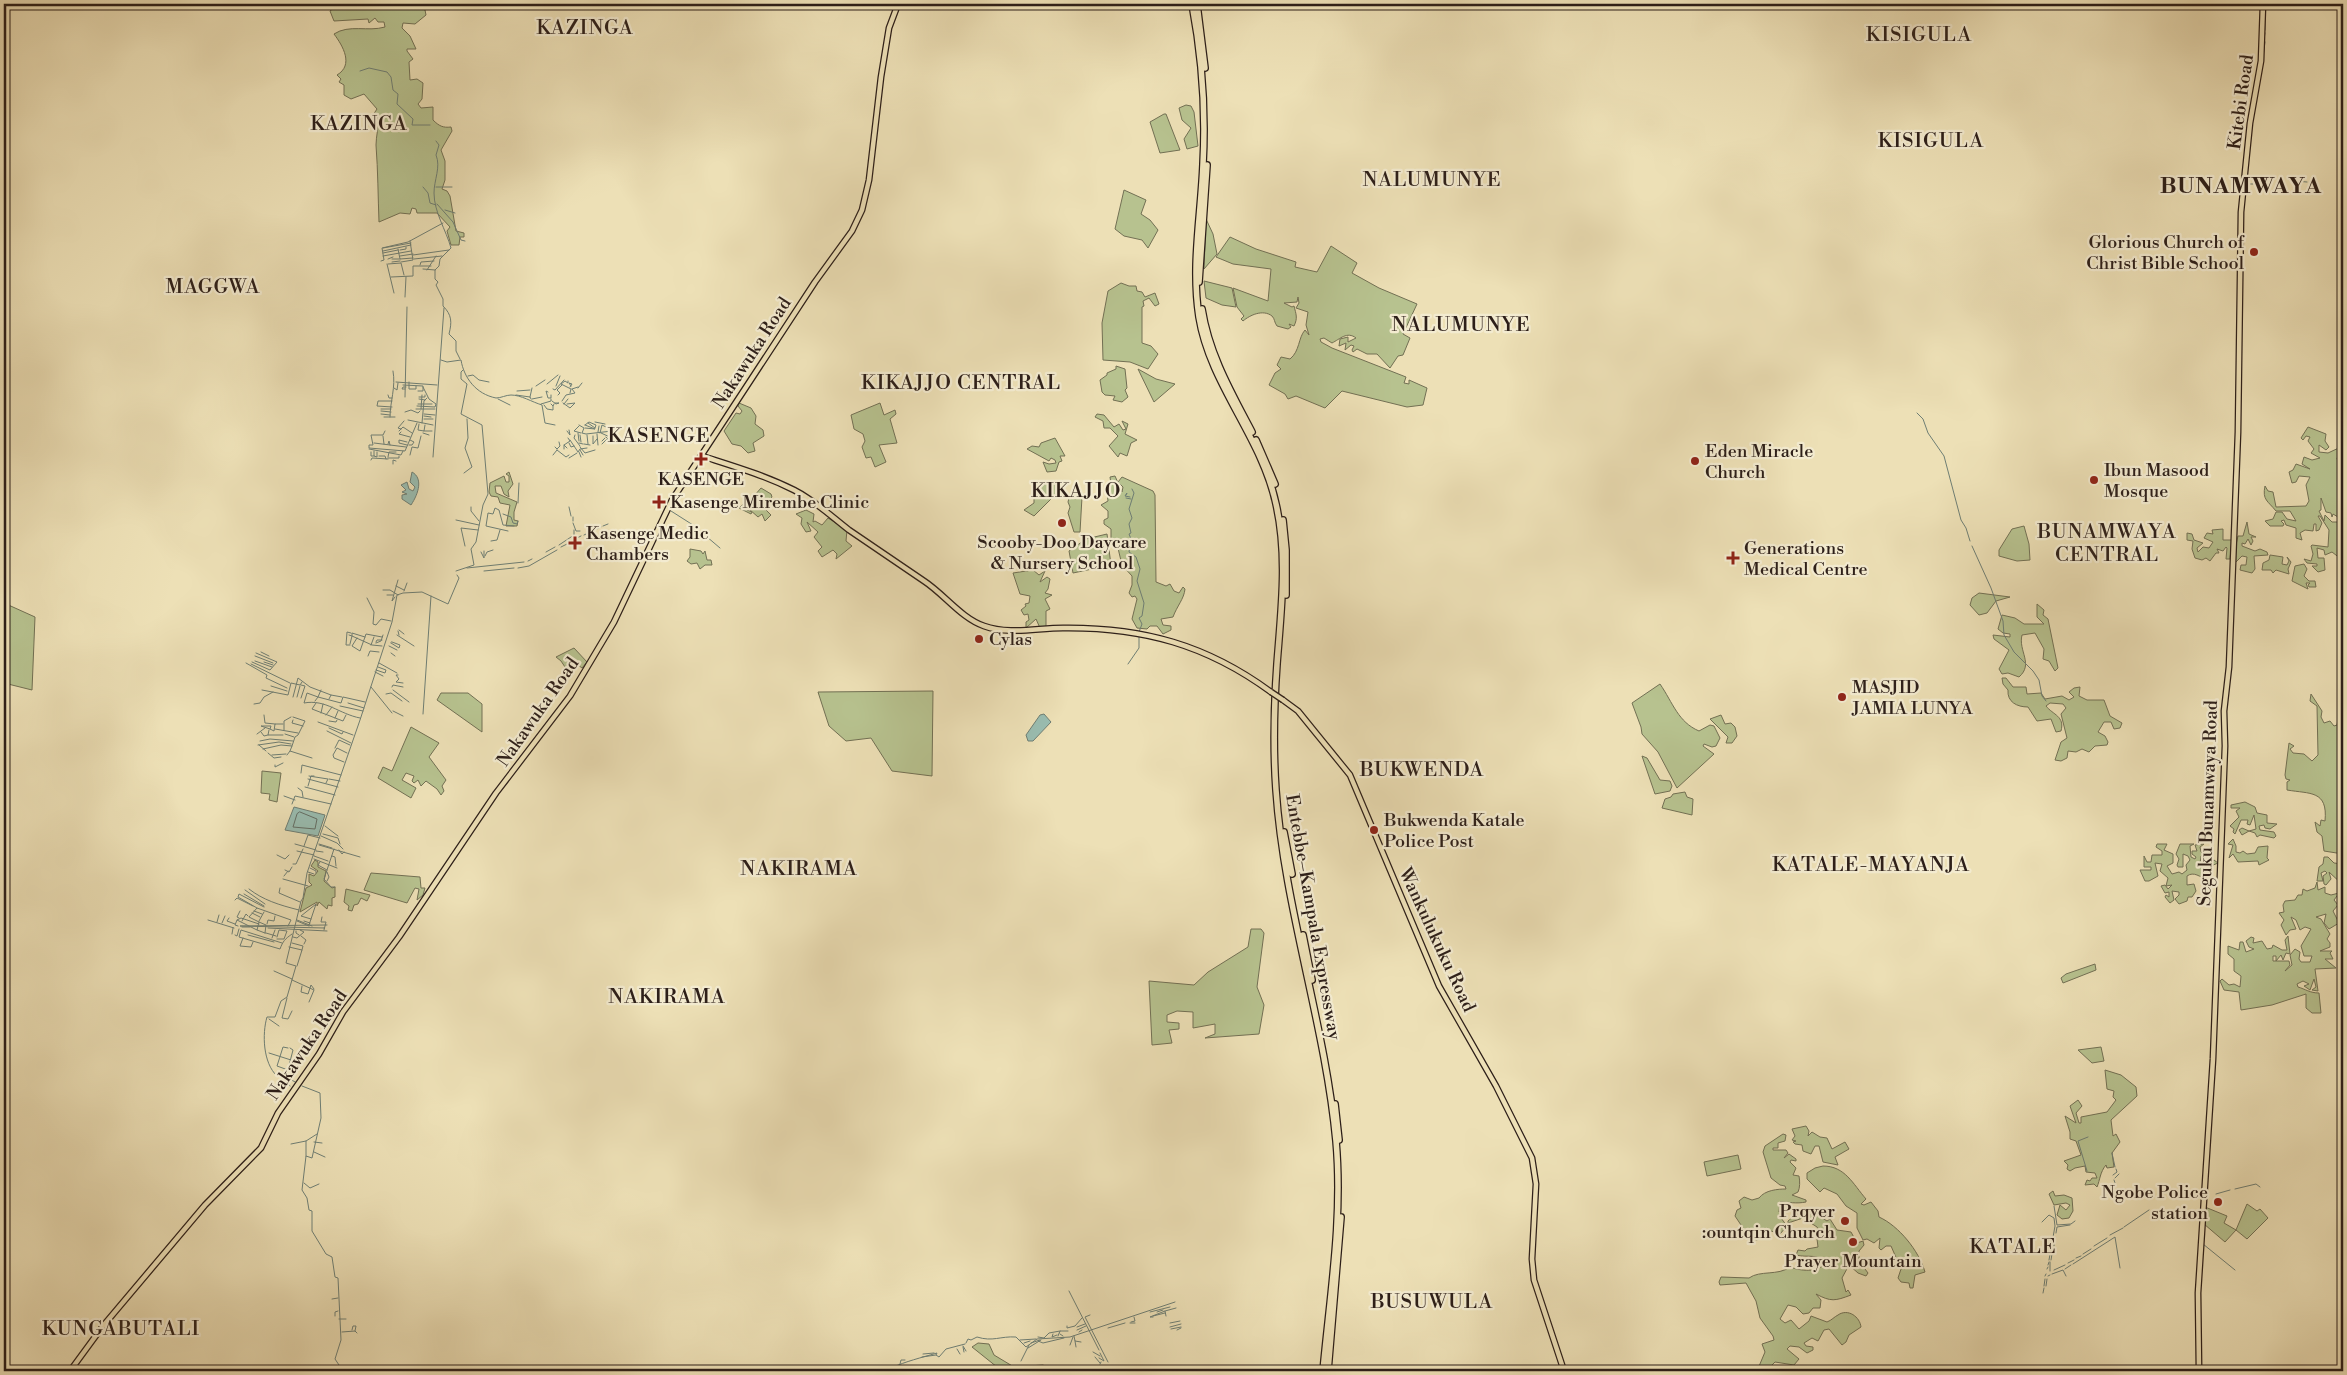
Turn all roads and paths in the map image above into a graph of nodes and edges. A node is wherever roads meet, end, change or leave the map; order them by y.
1 (898, 4) edge
2 (1192, 4) edge
3 (1197, 4) edge
4 (2262, 4) edge
5 (1206, 117) junction
6 (1206, 134) junction
7 (2240, 235) joint
8 (702, 456) junction
9 (70, 1371) edge
10 (1323, 1371) edge
11 (1328, 1371) edge
12 (1564, 1371) edge
13 (2199, 1371) edge

1 - 8 main road, Nakawuka Road
2 - 5 highway, Entebbe–Kampala Expressway
3 - 5 highway, Entebbe–Kampala Expressway
4 - 7 main road, Kitebi Road
5 - 6 highway, Entebbe–Kampala Expressway
6 - 10 highway, Entebbe–Kampala Expressway
6 - 11 highway, Entebbe–Kampala Expressway
7 - 13 main road, Seguku Bunamwaya Road
8 - 9 main road, Nakawuka Road
8 - 12 main road, Wankulukuku Road, bridge

